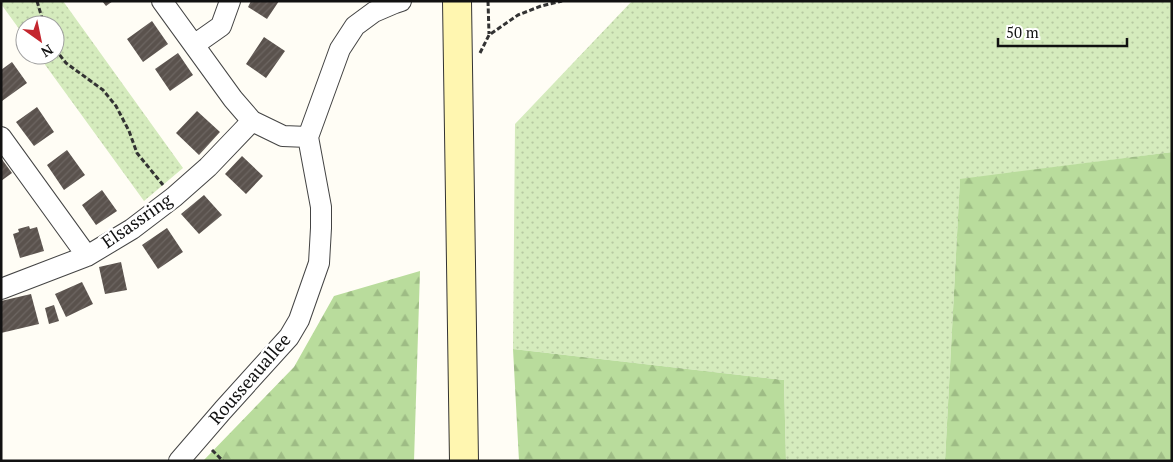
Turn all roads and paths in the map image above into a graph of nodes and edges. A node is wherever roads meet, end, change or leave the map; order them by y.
1 (36, 1) edge
2 (162, 1) edge
3 (230, 1) edge
4 (401, 1) edge
5 (457, 1) edge
6 (488, 1) edge
7 (562, 1) edge
8 (41, 15) edge
9 (489, 35) junction
10 (194, 45) junction
11 (478, 57) dead end
12 (65, 62) edge
13 (252, 121) junction
14 (308, 136) junction
15 (1, 137) edge
16 (174, 197) junction
17 (87, 256) junction
18 (1, 289) edge
19 (179, 461) edge
20 (464, 461) edge

1 - 8 path
2 - 10 street
3 - 10 street
4 - 14 street
5 - 20 main road
6 - 9 path
7 - 9 path
9 - 11 path
10 - 13 street
12 - 16 path
13 - 14 street
13 - 16 street, Elsassring
14 - 19 street, Rousseauallee
15 - 17 street
16 - 17 street, Elsassring
17 - 18 street, Elsassring

